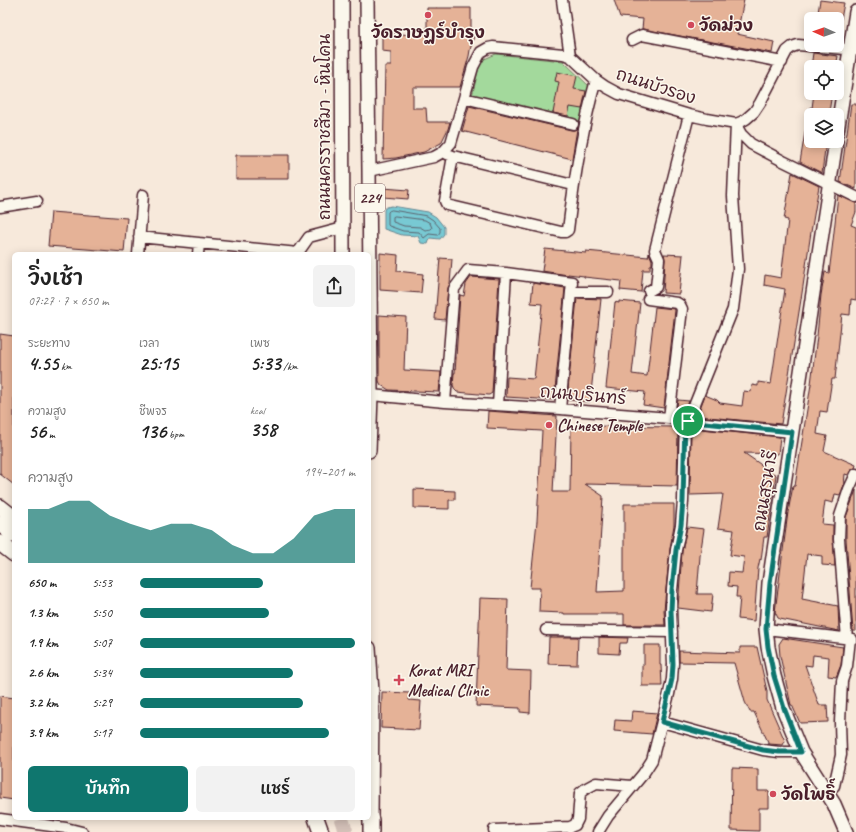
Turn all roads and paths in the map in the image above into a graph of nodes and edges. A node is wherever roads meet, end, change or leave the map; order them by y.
1 (342, 0) edge
2 (367, 0) edge
3 (562, 0) edge
4 (856, 12) edge
5 (632, 40) dead end
6 (853, 50) edge
7 (570, 56) junction
8 (782, 62) junction
9 (596, 80) junction
10 (464, 98) junction
11 (842, 108) edge
12 (689, 115) junction
13 (573, 124) dead end
14 (736, 124) junction
15 (835, 148) edge
16 (443, 152) junction
17 (453, 156) junction
18 (369, 171) junction
19 (829, 184) junction
20 (574, 185) junction
21 (143, 194) dead end
22 (856, 197) edge
23 (37, 200) dead end
24 (0, 207) edge
25 (343, 228) junction
26 (140, 237) junction
27 (199, 243) junction
28 (138, 252) edge
29 (198, 252) edge
30 (287, 252) edge
31 (298, 252) edge
32 (343, 252) edge
33 (369, 252) edge
34 (506, 273) junction
35 (571, 292) junction
36 (608, 292) dead end
37 (371, 395) edge
38 (445, 402) junction
39 (498, 405) junction
40 (560, 409) junction
41 (669, 418) junction
42 (686, 421) junction
43 (792, 432) junction
44 (856, 474) edge
45 (0, 508) edge
46 (12, 517) edge
47 (0, 524) edge
48 (12, 533) edge
49 (0, 543) edge
50 (12, 552) edge
51 (766, 629) junction
52 (546, 630) dead end
53 (672, 632) junction
54 (851, 639) edge
55 (371, 677) edge
56 (662, 722) junction
57 (801, 752) junction
58 (632, 786) junction
59 (827, 793) junction
60 (0, 819) edge
61 (317, 820) edge
62 (371, 822) edge
63 (494, 830) dead end
64 (82, 832) edge
65 (321, 832) edge
66 (598, 832) edge
67 (846, 832) edge

1 - 25 main road, ถนนนครราชสีมา - หินโคน / 224
2 - 18 main road, 224
3 - 7 street
4 - 6 main road
5 - 8 street
6 - 8 street
6 - 11 main road
7 - 9 street, ถนนบัวรอง
7 - 10 street
8 - 14 street
9 - 12 street, ถนนบัวรอง
9 - 20 street
10 - 13 street
10 - 16 street
12 - 14 street, ถนนบัวรอง
12 - 41 street
14 - 19 street
14 - 42 street
15 - 19 main road, ถนนสุรนารี
16 - 17 street
16 - 18 street
17 - 20 street
17 - 20 street
18 - 33 main road, 224
19 - 22 street
19 - 43 main road, ถนนสุรนารี
21 - 26 street
23 - 24 street
25 - 31 street
25 - 32 main road, ถนนนครราชสีมา - หินโคน / 224
26 - 27 street
26 - 28 street
27 - 29 street
27 - 30 street
34 - 35 street
34 - 38 street
34 - 39 street
35 - 36 street
35 - 40 street
37 - 38 street, ถนนบุรินทร์
38 - 39 street, ถนนบุรินทร์
39 - 40 street, ถนนบุรินทร์
40 - 41 street, ถนนบุรินทร์
41 - 42 street, ถนนบุรินทร์
42 - 43 street, ถนนบุรินทร์
42 - 53 street
43 - 51 main road, ถนนสุรนารี
44 - 54 street
45 - 46 highway
47 - 48 highway
49 - 50 highway
51 - 54 street
51 - 57 main road, ถนนสุรนารี
52 - 53 street
53 - 56 street
54 - 59 street
55 - 62 main road
56 - 57 street
56 - 58 street
57 - 59 main road, ถนนสุรนารี
58 - 63 street
58 - 66 street
59 - 67 main road, ถนนสุรนารี
60 - 64 street
61 - 65 highway

